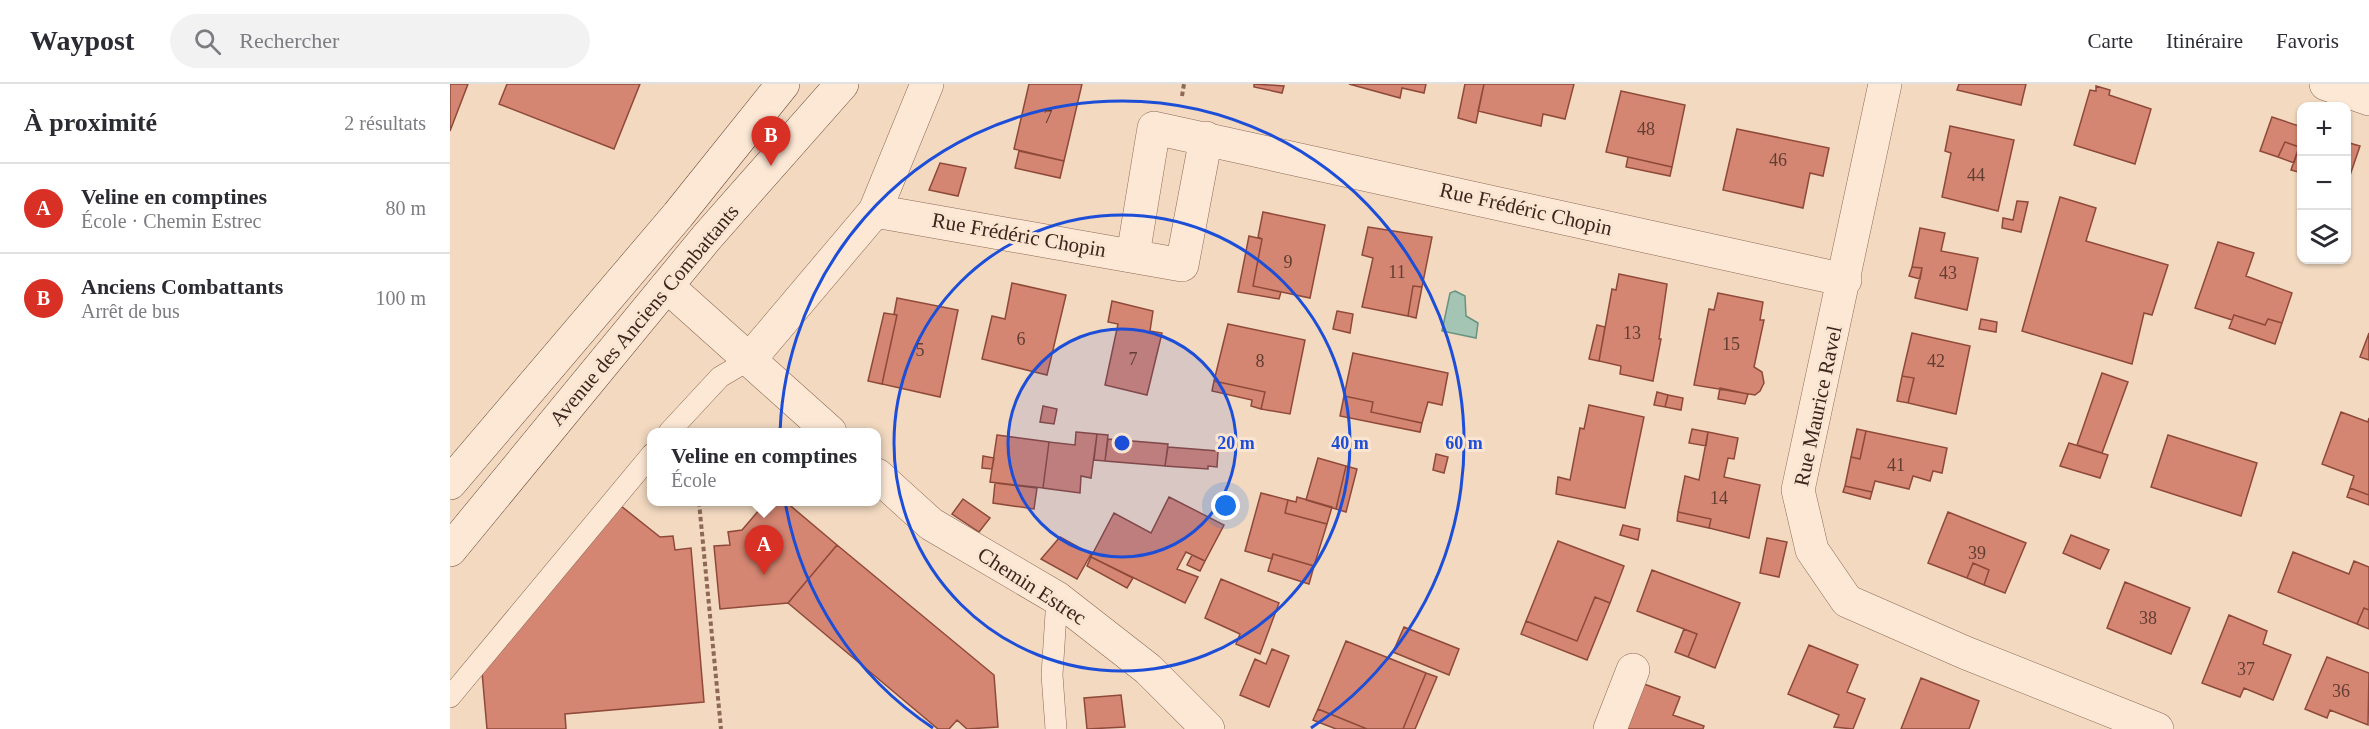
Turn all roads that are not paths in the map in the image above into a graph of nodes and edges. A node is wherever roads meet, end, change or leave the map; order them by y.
1 (783, 84) edge
2 (842, 84) edge
3 (927, 84) edge
4 (1885, 84) edge
5 (2326, 84) edge
6 (2369, 99) edge
7 (1206, 138) junction
8 (890, 213) junction
9 (1133, 255) junction
10 (1845, 280) junction
11 (667, 286) junction
12 (749, 360) junction
13 (673, 428) edge
14 (826, 428) edge
15 (647, 459) edge
16 (881, 479) edge
17 (450, 483) edge
18 (450, 550) edge
19 (1057, 598) junction
20 (1633, 670) dead end
21 (450, 697) edge
22 (1056, 729) edge
23 (1208, 729) edge
24 (1610, 729) edge
25 (2157, 729) edge

1 - 17 street, Avenue des Anciens Combattants
2 - 11 street, Avenue des Anciens Combattants
3 - 8 street
4 - 10 street, Rue Maurice Ravel
5 - 6 street
7 - 9 street, Rue Frédéric Chopin
7 - 9 street, Rue Frédéric Chopin
7 - 10 street, Rue Frédéric Chopin
8 - 9 street, Rue Frédéric Chopin
8 - 12 street
10 - 25 street, Rue Maurice Ravel
11 - 12 street
11 - 18 street, Avenue des Anciens Combattants
12 - 13 lane
12 - 14 street
15 - 21 lane
16 - 19 street, Chemin Estrec
19 - 22 lane
19 - 23 street, Chemin Estrec
20 - 24 street

